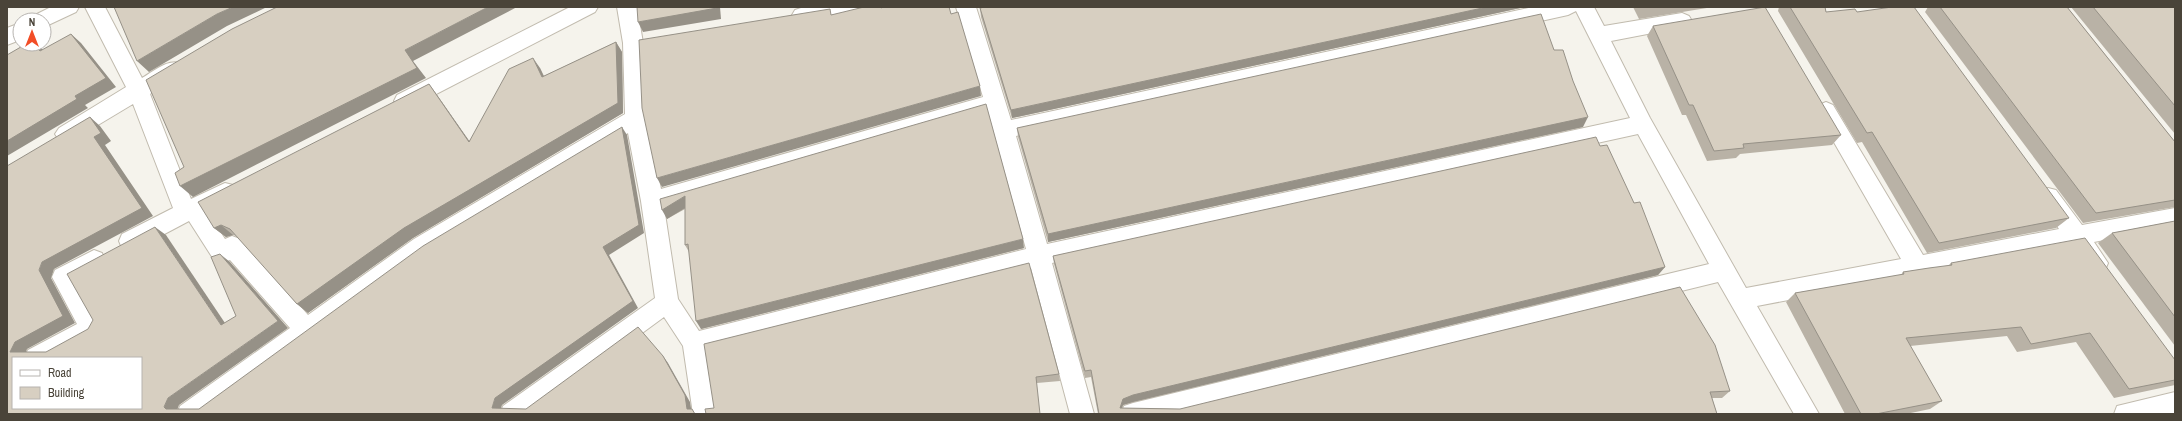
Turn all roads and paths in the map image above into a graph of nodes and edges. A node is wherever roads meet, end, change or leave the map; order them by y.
1 (69, 7) edge
2 (95, 7) edge
3 (588, 7) edge
4 (627, 7) edge
5 (848, 7) edge
6 (966, 7) edge
7 (1568, 7) edge
8 (1584, 7) edge
9 (52, 15) edge
10 (787, 17) edge
11 (1701, 18) edge
12 (1599, 35) junction
13 (190, 60) edge
14 (138, 90) junction
15 (1816, 96) edge
16 (994, 102) junction
17 (384, 111) edge
18 (636, 118) junction
19 (1643, 124) junction
20 (1004, 130) junction
21 (46, 146) edge
22 (2035, 178) edge
23 (242, 183) edge
24 (652, 200) junction
25 (189, 210) junction
26 (2175, 217) edge
27 (2077, 236) junction
28 (1038, 256) junction
29 (1918, 265) junction
30 (1725, 270) junction
31 (2110, 280) edge
32 (1740, 299) junction
33 (667, 302) junction
34 (306, 330) junction
35 (694, 343) junction
36 (38, 357) edge
37 (2175, 403) edge
38 (190, 414) edge
39 (512, 414) edge
40 (705, 414) edge
41 (1082, 414) edge
42 (1133, 414) edge
43 (1807, 414) edge
44 (2126, 414) edge

1 - 9 street
2 - 14 street
3 - 17 street
4 - 18 street
5 - 10 street
6 - 16 street
7 - 20 street
8 - 12 street
11 - 12 street
12 - 19 street
13 - 14 street
14 - 21 street
14 - 25 street
15 - 29 street
16 - 20 street
16 - 24 street
18 - 24 street
18 - 34 street
19 - 28 street
19 - 30 street
20 - 28 street
22 - 27 street
23 - 25 street
24 - 33 street
25 - 34 street
25 - 36 street
26 - 27 street
27 - 29 street
27 - 31 street
28 - 35 street
28 - 41 street
29 - 32 street
30 - 32 street
30 - 42 street
32 - 43 street
33 - 35 street
33 - 39 street
34 - 38 street
35 - 40 street
37 - 44 street

